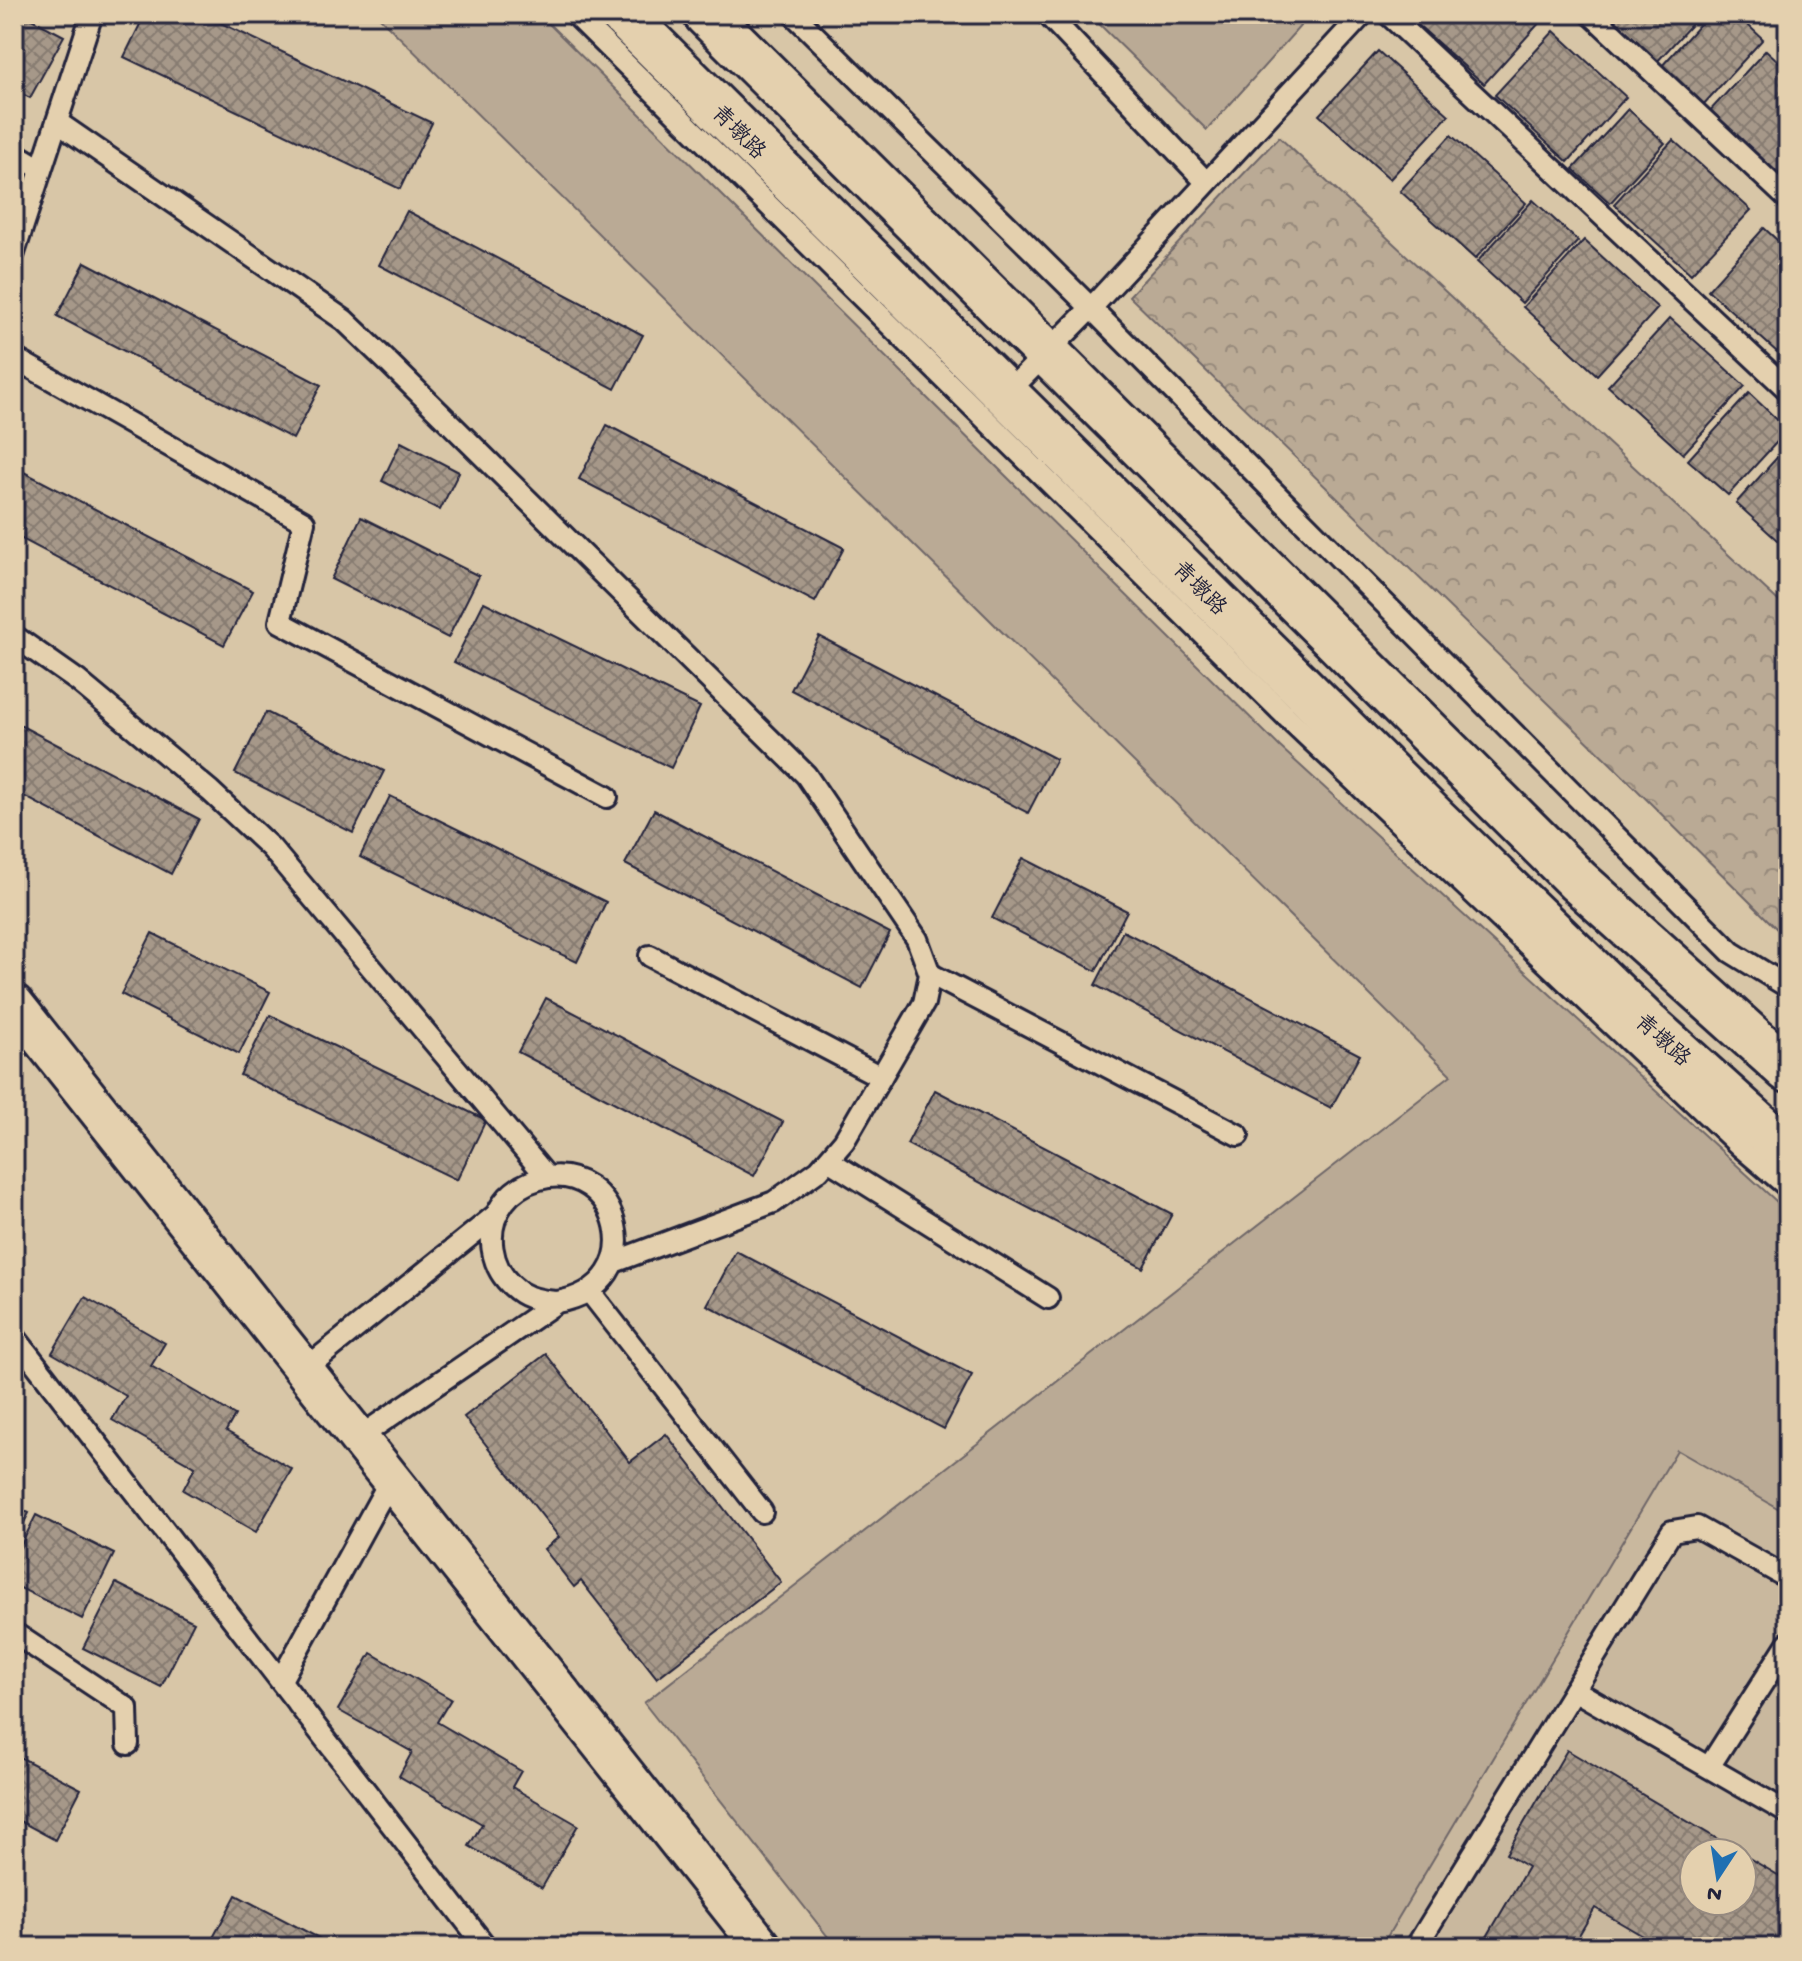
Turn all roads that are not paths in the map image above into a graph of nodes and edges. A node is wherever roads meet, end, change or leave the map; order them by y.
1 (92, 14) edge
2 (575, 14) edge
3 (622, 14) edge
4 (706, 14) edge
5 (793, 14) edge
6 (1047, 14) edge
7 (1363, 14) edge
8 (1388, 14) edge
9 (1591, 14) edge
10 (57, 122) junction
11 (14, 153) edge
12 (41, 169) junction
13 (1206, 182) junction
14 (1788, 199) edge
15 (14, 253) edge
16 (1091, 308) junction
17 (1047, 353) junction
18 (14, 358) edge
19 (1788, 390) edge
20 (1006, 394) junction
21 (14, 636) edge
22 (607, 797) dead end
23 (650, 956) dead end
24 (930, 974) junction
25 (1788, 987) edge
26 (14, 1004) edge
27 (1788, 1070) edge
28 (881, 1077) junction
29 (1238, 1135) dead end
30 (1788, 1151) edge
31 (828, 1160) junction
32 (547, 1177) junction
33 (1788, 1187) edge
34 (497, 1214) junction
35 (614, 1262) junction
36 (590, 1292) junction
37 (1048, 1298) dead end
38 (557, 1302) junction
39 (14, 1336) edge
40 (304, 1370) junction
41 (358, 1438) junction
42 (391, 1479) junction
43 (762, 1512) dead end
44 (1788, 1578) edge
45 (14, 1633) edge
46 (1788, 1643) edge
47 (281, 1680) junction
48 (1574, 1690) junction
49 (128, 1744) dead end
50 (1709, 1767) junction
51 (1788, 1813) edge
52 (486, 1947) edge
53 (762, 1947) edge
54 (1416, 1947) edge

1 - 10 lane
2 - 33 lane
3 - 20 main road, 青墩路
4 - 17 main road
5 - 16 lane
6 - 13 lane
7 - 13 lane
8 - 19 lane
9 - 14 lane
10 - 12 lane
10 - 24 lane
11 - 12 lane
12 - 15 lane
13 - 16 lane
16 - 17 lane
16 - 25 lane
17 - 20 lane
17 - 27 main road
18 - 22 lane
20 - 30 main road, 青墩路
21 - 32 lane
23 - 28 lane
24 - 28 lane
24 - 29 lane
26 - 40 street
28 - 31 lane
31 - 35 lane
31 - 37 lane
32 - 34 lane
32 - 35 lane
34 - 38 lane
34 - 40 lane
35 - 36 lane
36 - 38 lane
36 - 43 lane
38 - 41 lane
39 - 47 lane
40 - 41 street
41 - 42 street
42 - 47 lane
42 - 53 street
44 - 48 lane
45 - 49 lane
46 - 50 lane
47 - 52 lane
48 - 50 lane
48 - 54 lane
50 - 51 lane

